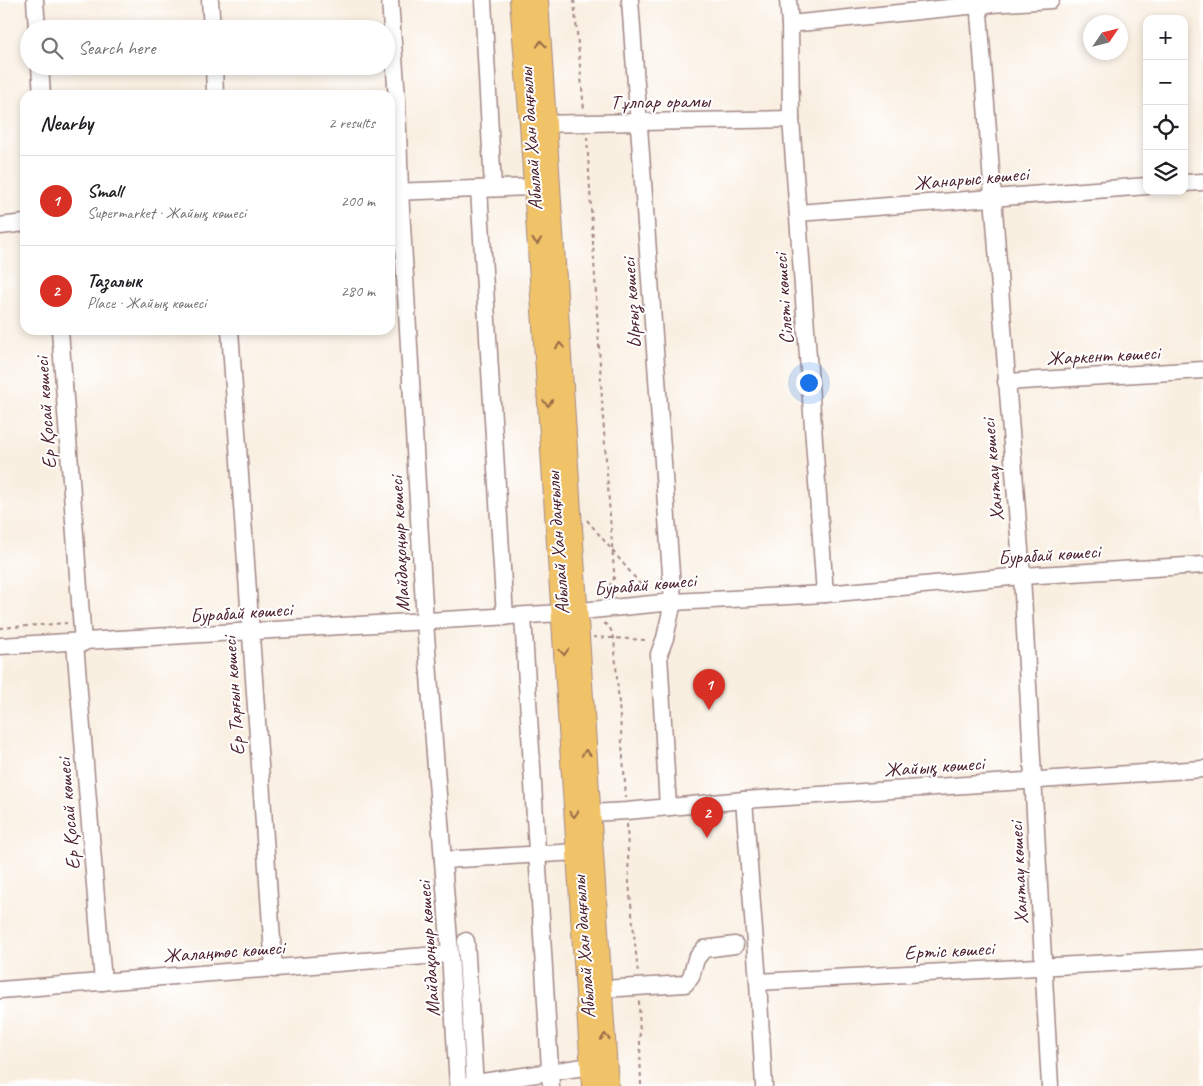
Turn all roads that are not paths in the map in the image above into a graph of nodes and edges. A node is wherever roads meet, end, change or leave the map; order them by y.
1 (35, 0) edge
2 (210, 0) edge
3 (390, 0) edge
4 (483, 0) edge
5 (520, 0) edge
6 (538, 0) edge
7 (630, 0) edge
8 (788, 0) edge
9 (1050, 0) edge
10 (978, 2) edge
11 (36, 20) edge
12 (211, 20) edge
13 (392, 20) edge
14 (790, 24) junction
15 (395, 61) edge
16 (41, 75) edge
17 (214, 75) edge
18 (42, 90) edge
19 (215, 90) edge
20 (791, 119) junction
21 (639, 122) junction
22 (538, 124) junction
23 (1203, 182) edge
24 (1188, 183) edge
25 (1143, 186) edge
26 (534, 187) junction
27 (486, 189) junction
28 (395, 192) edge
29 (994, 197) junction
30 (798, 213) junction
31 (20, 224) edge
32 (0, 226) edge
33 (60, 335) edge
34 (230, 335) edge
35 (1203, 370) edge
36 (1006, 382) junction
37 (1203, 565) edge
38 (1022, 576) junction
39 (825, 594) junction
40 (673, 602) junction
41 (569, 613) junction
42 (524, 616) junction
43 (505, 617) junction
44 (425, 622) junction
45 (250, 632) junction
46 (79, 643) junction
47 (0, 646) edge
48 (1203, 769) edge
49 (1034, 781) junction
50 (744, 800) junction
51 (668, 807) junction
52 (590, 813) junction
53 (577, 852) junction
54 (538, 853) junction
55 (443, 860) junction
56 (466, 941) dead end
57 (735, 945) dead end
58 (450, 954) junction
59 (1203, 958) edge
60 (1044, 966) junction
61 (274, 968) junction
62 (103, 982) junction
63 (758, 982) junction
64 (603, 989) junction
65 (0, 990) edge
66 (591, 1066) junction
67 (551, 1078) edge
68 (472, 1085) edge
69 (458, 1086) edge
70 (592, 1086) edge
71 (608, 1086) edge
72 (764, 1086) edge
73 (1050, 1086) edge

1 - 11 street
2 - 12 street
3 - 13 street, Майдақоңыр көшесі
4 - 27 street
5 - 22 main road, Абылай Хан даңғылы
22 -> 6 main road, Абылай Хан даңғылы
7 - 21 street, Ырғыз көшесі
8 - 14 street, Сілеті көшесі
9 - 10 street
10 - 14 street
10 - 29 street, Хантау көшесі
14 - 20 street, Сілеті көшесі
15 - 28 street, Майдақоңыр көшесі
16 - 18 street
17 - 19 street
20 - 21 street, Тұлпар орамы
20 - 30 street, Сілеті көшесі
21 - 22 street, Тұлпар орамы
21 - 40 street, Ырғыз көшесі
22 - 26 main road, Абылай Хан даңғылы
41 -> 22 main road, Абылай Хан даңғылы
23 - 24 street
25 - 29 street, Жанарыс көшесі
26 - 27 street
26 -> 41 main road, Абылай Хан даңғылы
27 - 28 street
27 - 43 street
28 - 44 street, Майдақоңыр көшесі
29 - 30 street, Жанарыс көшесі
29 - 36 street, Хантау көшесі
30 - 39 street, Сілеті көшесі
31 - 32 street
33 - 46 street, Ер Қосай көшесі
34 - 45 street, Ер Тарғын көшесі
35 - 36 street, Жаркент көшесі
36 - 38 street, Хантау көшесі
37 - 38 street, Бурабай көшесі
38 - 39 street, Бурабай көшесі
38 - 49 street, Хантау көшесі
39 - 40 street, Бурабай көшесі
40 - 41 street, Бурабай көшесі
40 - 51 street, Ырғыз көшесі
41 - 42 street, Бурабай көшесі
52 -> 41 main road, Абылай Хан даңғылы
41 -> 53 main road, Абылай Хан даңғылы
42 - 43 street, Бурабай көшесі
42 - 54 street
43 - 44 street, Бурабай көшесі
44 - 45 street, Бурабай көшесі
44 - 55 street, Майдақоңыр көшесі
45 - 46 street, Бурабай көшесі
45 - 61 street, Ер Тарғын көшесі
46 - 47 street, Бурабай көшесі
46 - 62 street, Ер Қосай көшесі
48 - 49 street, Жайық көшесі
49 - 50 street, Жайық көшесі
49 - 60 street, Хантау көшесі
50 - 51 street, Жайық көшесі
50 - 63 street
51 - 52 street, Жайық көшесі
52 - 64 main road, Абылай Хан даңғылы
53 - 54 street
53 - 66 main road, Абылай Хан даңғылы
54 - 55 street
54 - 67 street
55 - 58 street, Майдақоңыр көшесі
56 - 68 street
57 - 64 street
58 - 61 street, Жалаңтөс көшесі
58 - 69 street, Майдақоңыр көшесі
59 - 60 street, Ертіс көшесі
60 - 63 street, Ертіс көшесі
60 - 73 street, Хантау көшесі
61 - 62 street, Жалаңтөс көшесі
62 - 65 street, Жалаңтөс көшесі
63 - 72 street
71 -> 64 main road, Абылай Хан даңғылы
66 - 67 street
66 - 70 main road, Абылай Хан даңғылы
67 - 68 street

